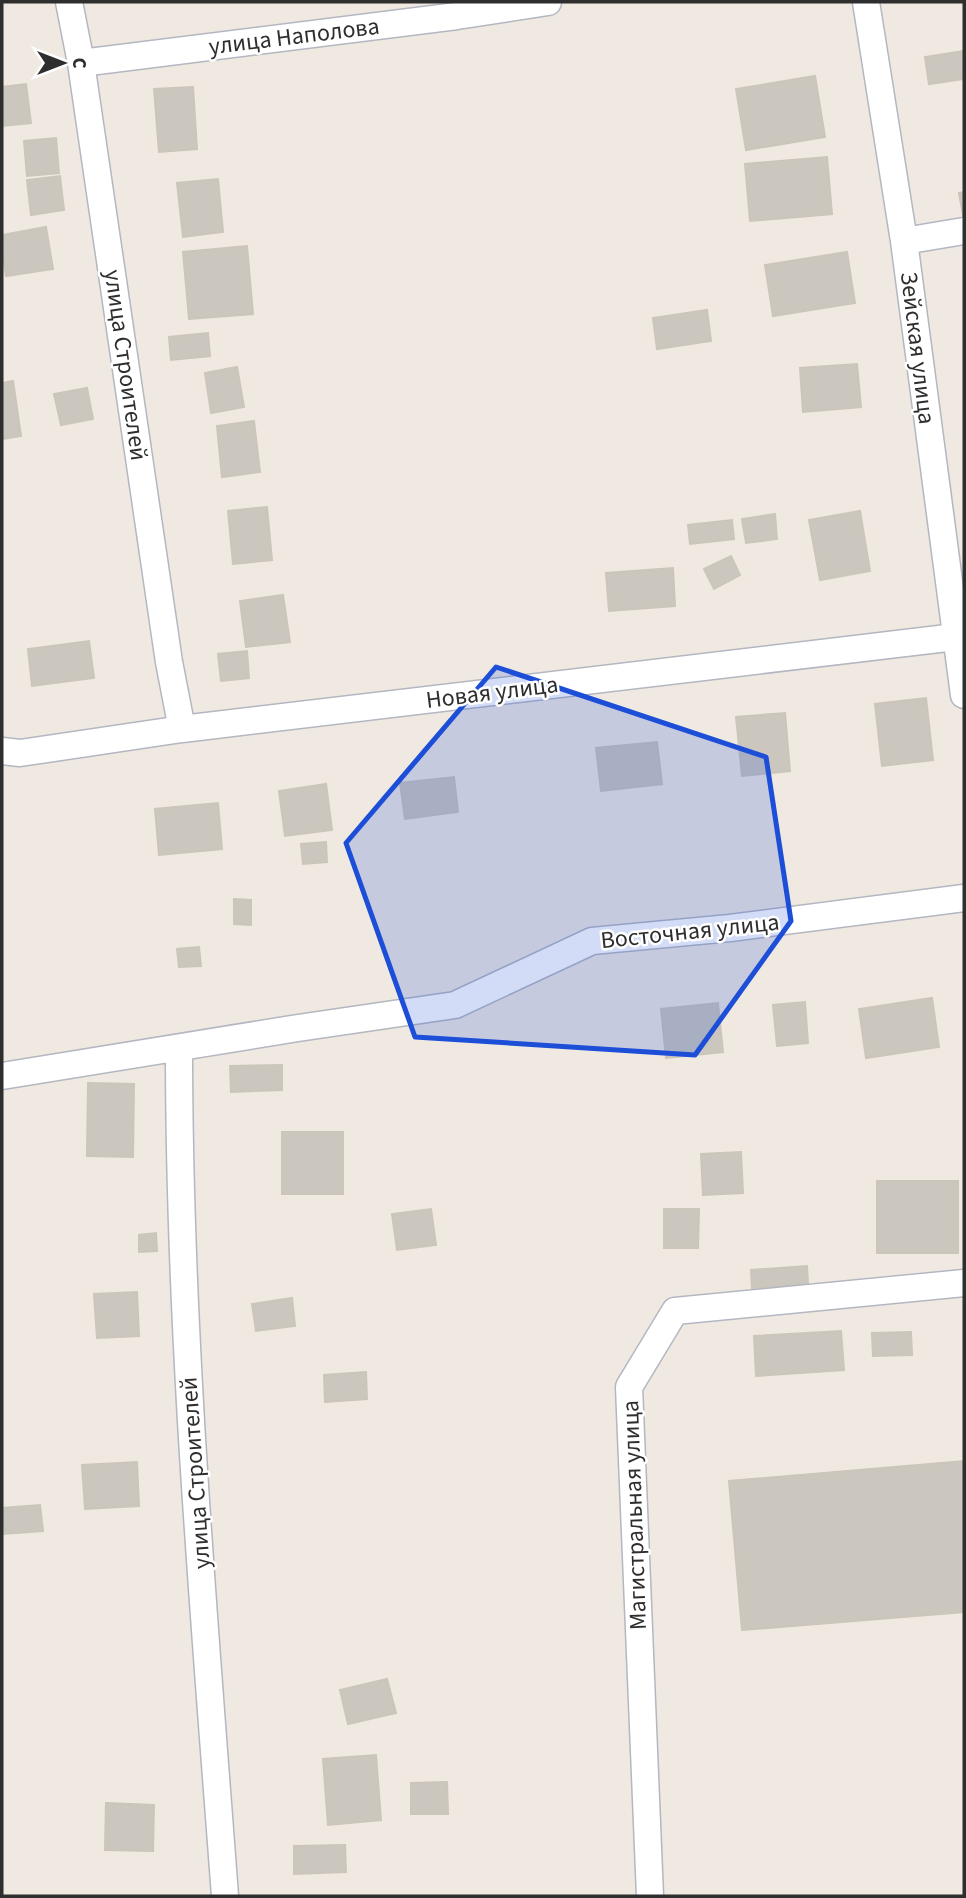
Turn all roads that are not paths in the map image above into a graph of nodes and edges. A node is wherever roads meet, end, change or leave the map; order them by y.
1 (69, 2) edge
2 (548, 2) edge
3 (866, 2) edge
4 (456, 9) edge
5 (81, 63) junction
6 (964, 231) edge
7 (904, 240) junction
8 (960, 637) edge
9 (964, 695) edge
10 (182, 729) junction
11 (11, 752) edge
12 (964, 898) edge
13 (179, 1049) junction
14 (2, 1076) edge
15 (964, 1283) edge
16 (225, 1896) edge
17 (650, 1896) edge

1 - 5 street, улица Строителей
2 - 4 street, улица Наполова
3 - 7 street, Зейская улица
4 - 5 street, улица Наполова
5 - 10 street, улица Строителей
6 - 7 street
7 - 8 street, Зейская улица
8 - 9 street, Зейская улица
8 - 10 street, Новая улица
10 - 11 street, Новая улица
12 - 13 street, Восточная улица
13 - 14 street, Восточная улица
13 - 16 street, улица Строителей
15 - 17 street, Магистральная улица

